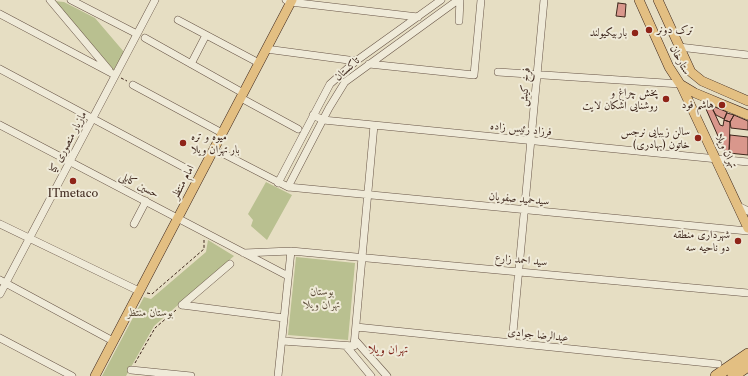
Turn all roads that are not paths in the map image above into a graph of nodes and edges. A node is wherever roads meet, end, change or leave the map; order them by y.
1 (50, 0) edge
2 (71, 0) edge
3 (155, 0) edge
4 (441, 0) edge
5 (459, 0) edge
6 (481, 0) edge
7 (544, 0) edge
8 (639, 0) edge
9 (658, 0) edge
10 (289, 1) edge
11 (433, 6) junction
12 (0, 14) edge
13 (438, 14) junction
14 (418, 17) junction
15 (178, 20) dead end
16 (458, 21) dead end
17 (137, 34) junction
18 (206, 35) junction
19 (145, 38) dead end
20 (679, 47) junction
21 (266, 49) junction
22 (748, 55) edge
23 (356, 61) junction
24 (259, 62) junction
25 (191, 64) junction
26 (368, 64) junction
27 (0, 69) edge
28 (498, 72) dead end
29 (114, 74) junction
30 (537, 75) junction
31 (680, 84) junction
32 (133, 85) road end
33 (242, 95) junction
34 (748, 101) edge
35 (313, 115) junction
36 (748, 115) edge
37 (92, 118) junction
38 (323, 120) junction
39 (0, 125) edge
40 (374, 125) junction
41 (298, 129) dead end
42 (222, 133) junction
43 (531, 141) junction
44 (222, 153) dead end
45 (717, 159) junction
46 (70, 161) junction
47 (748, 162) edge
48 (189, 170) dead end
49 (278, 183) junction
50 (288, 187) junction
51 (368, 195) junction
52 (146, 201) junction
53 (738, 206) junction
54 (525, 210) junction
55 (748, 211) edge
56 (178, 218) junction
57 (0, 224) edge
58 (134, 224) dead end
59 (748, 228) edge
60 (748, 232) edge
61 (29, 238) junction
62 (291, 251) junction
63 (244, 252) junction
64 (362, 256) junction
65 (230, 264) dead end
66 (519, 271) junction
67 (288, 276) junction
68 (3, 282) edge
69 (139, 291) junction
70 (748, 293) edge
71 (0, 294) edge
72 (284, 318) junction
73 (356, 327) junction
74 (0, 338) edge
75 (113, 341) junction
76 (282, 341) junction
77 (354, 343) junction
78 (512, 343) junction
79 (346, 346) junction
80 (748, 354) edge
81 (718, 364) dead end
82 (748, 366) edge
83 (131, 370) road end
84 (165, 375) edge
85 (72, 376) edge
86 (94, 376) edge
87 (191, 376) edge
88 (278, 376) edge
89 (371, 376) edge
90 (387, 376) edge
91 (716, 376) edge
92 (733, 376) edge

1 - 29 street
2 - 17 street
3 - 17 street, مازیار منصوری کیا
4 - 11 street, تاکستان
5 - 13 street, تاکستان
5 - 16 street
6 - 26 street
7 - 30 street, فرخ کیش
8 - 31 main road, ستارخان
9 - 20 main road, ستارخان
10 - 14 street
10 - 21 main road, امام منتظر
11 - 13 street
11 - 14 street, تاکستان
12 - 29 street
13 - 26 street, تاکستان
14 - 23 street, تاکستان
15 - 18 street
17 - 29 street, مازیار منصوری کیا
18 - 24 street
18 - 25 street
19 - 25 street
20 - 22 street
20 - 34 main road, ستارخان
21 - 23 street
21 - 24 main road, امام منتظر
23 - 35 street, تاکستان
24 - 33 main road, امام منتظر
25 - 33 street
26 - 38 street, تاکستان
27 - 37 street
28 - 30 street
29 - 37 street, مازیار منصوری کیا
30 - 31 street
30 - 43 street, فرخ کیش
31 - 36 main road, ستارخان
31 - 45 main road, تهران ویلا
32 - 42 street
33 - 41 street
33 - 42 main road, امام منتظر
35 - 38 street
35 - 49 street, تاکستان
37 - 46 street, مازیار منصوری کیا
37 - 48 street
38 - 40 street, فرزاد رئیس زاده
38 - 50 street, تاکستان
39 - 46 street, حسین کابلی
40 - 43 street, فرزاد رئیس زاده
40 - 51 street
42 - 56 main road, امام منتظر
43 - 45 street, فرزاد رئیس زاده
43 - 54 street, فرخ کیش
44 - 49 street, سیدحمید صفویان
45 - 47 street, فرزاد رئیس زاده
45 - 53 main road, تهران ویلا
46 - 52 street, حسین کابلی
46 - 61 street, مازیار منصوری کیا
49 - 50 street, سیدحمید صفویان
50 - 51 street, سیدحمید صفویان
51 - 54 street, سیدحمید صفویان
51 - 64 street
52 - 56 street, حسین کابلی
52 - 58 street
53 - 55 street
53 - 59 main road, تهران ویلا
54 - 60 street, سیدحمید صفویان
54 - 66 street, فرخ کیش
56 - 63 street, حسین کابلی
56 - 69 main road, امام منتظر
57 - 61 street
61 - 68 street, مازیار منصوری کیا
61 - 69 street
62 - 63 street, سید احمد زارع
62 - 64 street, سید احمد زارع
62 - 67 street
63 - 67 street, حسین کابلی
64 - 66 street, سید احمد زارع
64 - 73 street
65 - 72 street
66 - 70 street, سید احمد زارع
66 - 78 street, فرخ کیش
67 - 72 street
68 - 71 street, مازیار منصوری کیا
68 - 75 street
69 - 75 main road, امام منتظر
72 - 76 street
73 - 77 street
73 - 78 street, عبدالرضا جوادی
74 - 85 street
75 - 86 main road, امام منتظر
76 - 79 street
76 - 88 street
77 - 79 street
77 - 90 street
78 - 81 street, عبدالرضا جوادی
79 - 89 street
80 - 91 highway
82 - 92 highway
83 - 84 street
84 - 87 street

